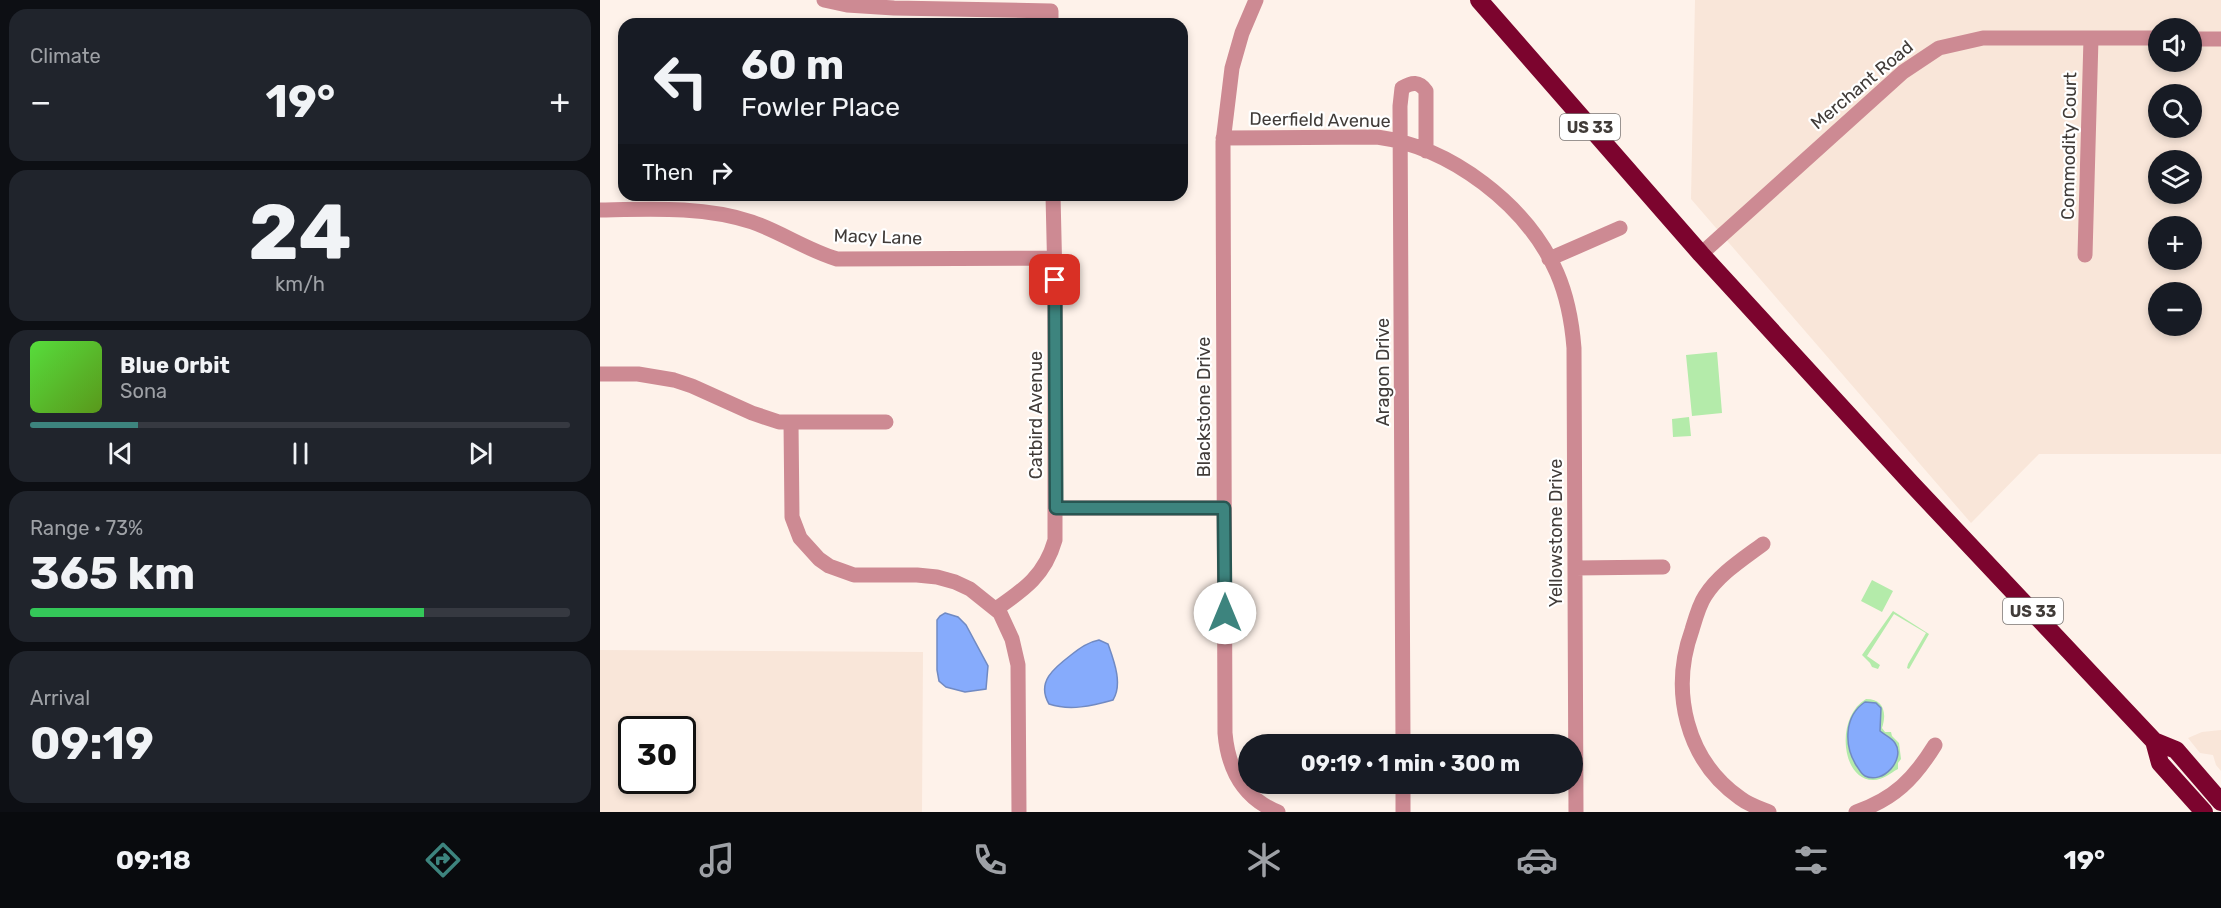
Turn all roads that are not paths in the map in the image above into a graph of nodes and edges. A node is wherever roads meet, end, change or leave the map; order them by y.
1 (824, 0) edge
2 (1256, 0) edge
3 (1479, 0) edge
4 (1051, 17) edge
5 (2091, 38) junction
6 (2148, 38) edge
7 (2202, 39) edge
8 (2221, 39) edge
9 (1223, 138) junction
10 (1400, 142) junction
11 (1426, 151) junction
12 (1053, 201) edge
13 (600, 210) edge
14 (1620, 228) dead end
15 (1701, 254) junction
16 (2085, 255) dead end
17 (1055, 258) junction
18 (1550, 259) junction
19 (600, 374) edge
20 (886, 422) dead end
21 (791, 423) junction
22 (1056, 508) junction
23 (1224, 508) junction
24 (1763, 544) dead end
25 (1663, 567) dead end
26 (1575, 568) junction
27 (996, 609) junction
28 (1403, 734) edge
29 (2154, 741) junction
30 (1935, 745) dead end
31 (1403, 794) edge
32 (2221, 802) edge
33 (1019, 812) edge
34 (1278, 812) edge
35 (1403, 812) edge
36 (1576, 812) edge
37 (1769, 812) edge
38 (1856, 812) edge
39 (2204, 812) edge

1 - 4 street
2 - 9 street, Blackstone Drive
3 - 15 highway, US 33
5 - 6 street, Merchant Road
5 - 15 street, Merchant Road
5 - 16 street, Commodity Court
7 - 8 street
9 - 10 street, Deerfield Avenue
9 - 23 street, Blackstone Drive
10 - 11 street, Deerfield Avenue
10 - 11 street, Aragon Drive
10 - 28 street, Aragon Drive
11 - 18 street, Deerfield Avenue
12 - 17 street, Catbird Avenue
13 - 17 street, Macy Lane
14 - 18 street
15 - 29 highway, US 33
17 - 22 street, Catbird Avenue
18 - 26 street, Yellowstone Drive
19 - 21 street
20 - 21 street
21 - 27 street
22 - 23 street
22 - 27 street, Catbird Avenue
23 - 34 street, Blackstone Drive
24 - 37 street
25 - 26 street
26 - 36 street, Yellowstone Drive
27 - 33 street
29 - 32 highway, US 33
29 - 39 highway, US 33
30 - 38 street
31 - 35 street

